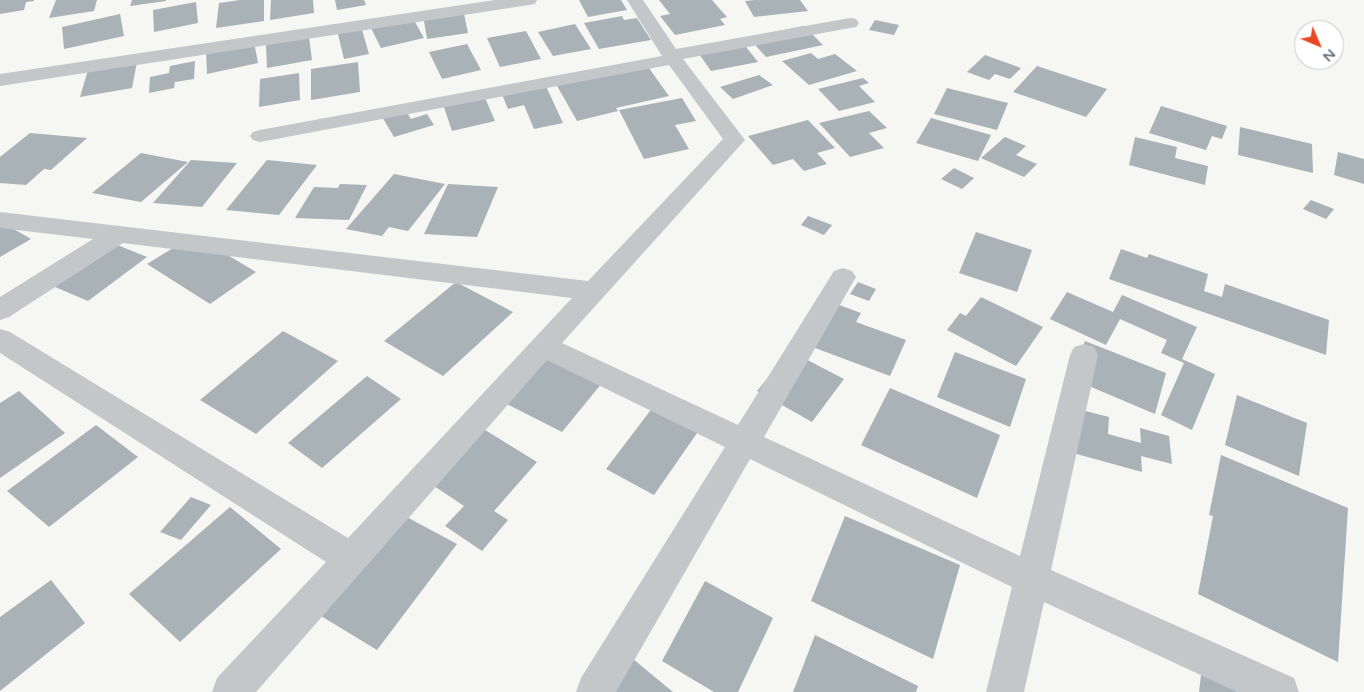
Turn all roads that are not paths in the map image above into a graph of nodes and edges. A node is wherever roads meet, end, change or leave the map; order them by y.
1 (528, 0) edge
2 (635, 0) edge
3 (850, 24) dead end
4 (673, 57) junction
5 (0, 80) edge
6 (260, 136) dead end
7 (0, 220) edge
8 (119, 234) junction
9 (844, 277) dead end
10 (594, 291) junction
11 (0, 310) edge
12 (0, 339) edge
13 (543, 346) junction
14 (1084, 355) dead end
15 (745, 443) junction
16 (350, 559) junction
17 (1032, 579) junction
18 (231, 692) edge
19 (595, 692) edge
20 (1005, 692) edge
21 (1280, 692) edge

1 - 5 street
2 - 4 street
3 - 4 street
4 - 6 street
4 - 10 street
7 - 8 street
8 - 10 street
8 - 11 street
9 - 15 street
10 - 13 street
12 - 16 street
13 - 15 street
13 - 16 street
14 - 17 street
15 - 17 street
15 - 19 street
16 - 18 street
17 - 20 street
17 - 21 street

